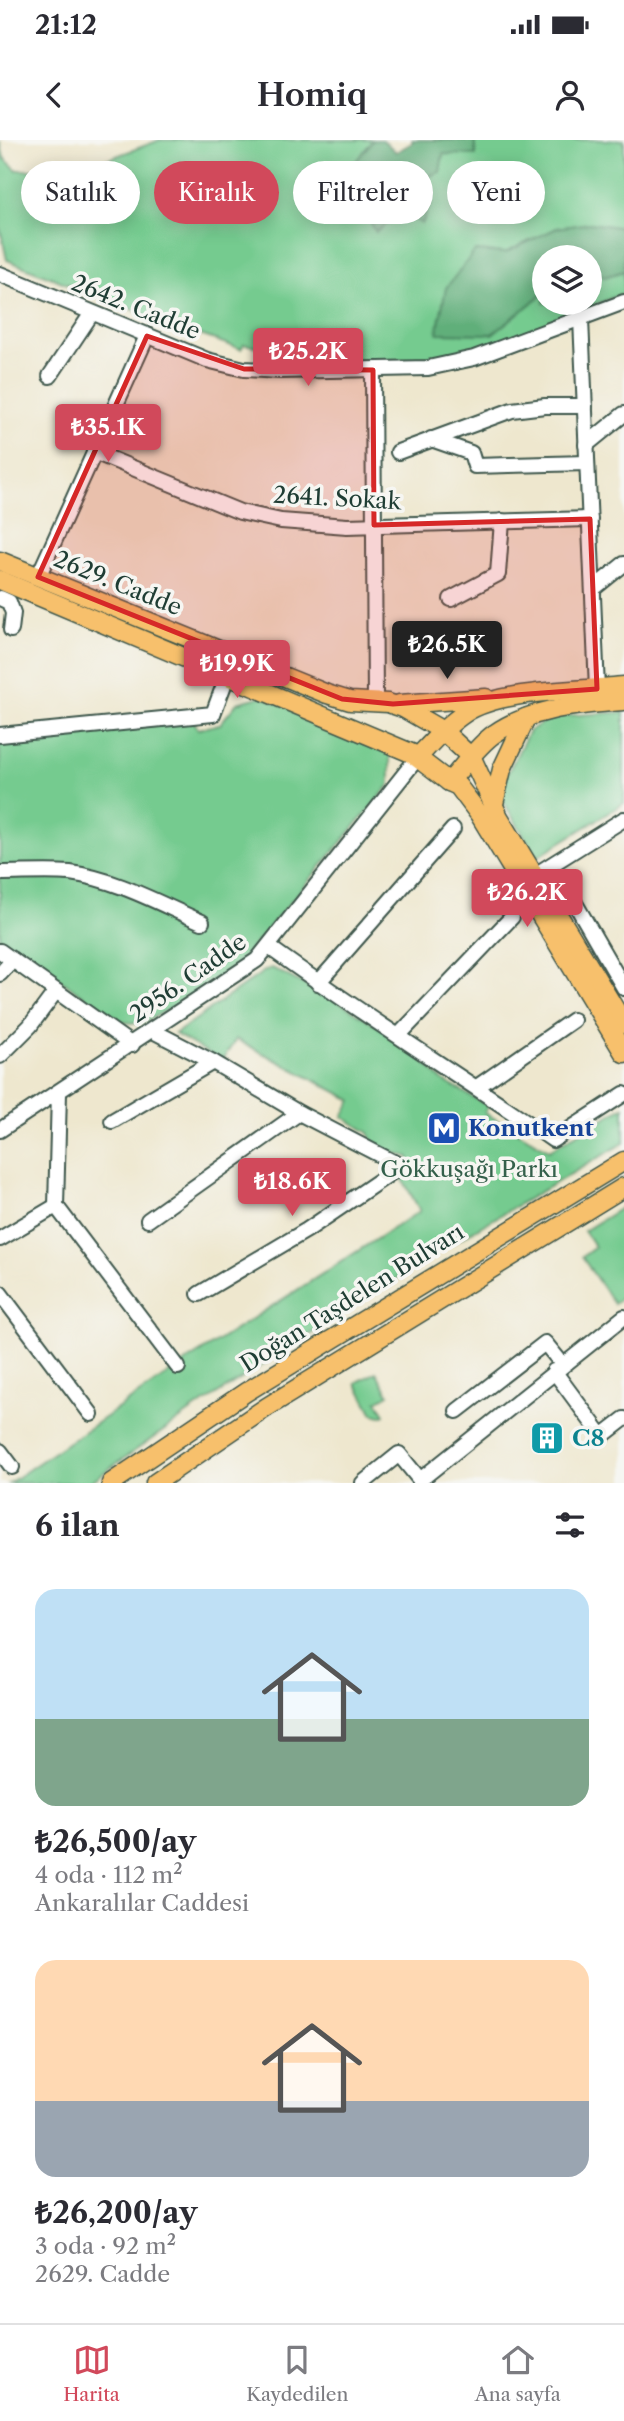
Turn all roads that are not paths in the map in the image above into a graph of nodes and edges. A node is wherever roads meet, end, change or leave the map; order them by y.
1 (0, 274) edge
2 (624, 302) edge
3 (92, 313) junction
4 (581, 319) junction
5 (147, 336) junction
6 (373, 370) junction
7 (50, 376) dead end
8 (585, 406) junction
9 (624, 415) edge
10 (431, 439) junction
11 (586, 445) junction
12 (94, 452) junction
13 (398, 452) dead end
14 (587, 463) junction
15 (590, 519) junction
16 (502, 521) junction
17 (374, 525) junction
18 (0, 561) edge
19 (624, 564) edge
20 (38, 577) junction
21 (0, 580) edge
22 (593, 589) junction
23 (0, 598) edge
24 (451, 599) dead end
25 (11, 630) dead end
26 (228, 674) junction
27 (624, 687) edge
28 (597, 689) junction
29 (503, 697) junction
30 (624, 701) edge
31 (384, 704) junction
32 (526, 718) junction
33 (443, 731) junction
34 (0, 735) edge
35 (418, 757) junction
36 (472, 758) junction
37 (449, 782) junction
38 (494, 808) junction
39 (624, 819) edge
40 (453, 829) dead end
41 (0, 873) edge
42 (535, 875) junction
43 (575, 903) dead end
44 (512, 917) dead end
45 (202, 922) dead end
46 (0, 951) edge
47 (265, 952) junction
48 (13, 960) junction
49 (613, 969) junction
50 (0, 974) edge
51 (596, 978) junction
52 (318, 983) junction
53 (624, 988) edge
54 (56, 991) junction
55 (573, 1020) dead end
56 (624, 1024) edge
57 (153, 1031) junction
58 (399, 1035) junction
59 (132, 1045) junction
60 (624, 1053) edge
61 (0, 1056) edge
62 (214, 1062) junction
63 (477, 1087) junction
64 (59, 1093) junction
65 (624, 1094) edge
66 (42, 1104) junction
67 (299, 1113) junction
68 (112, 1121) dead end
69 (57, 1128) junction
70 (0, 1130) edge
71 (624, 1161) edge
72 (624, 1187) edge
73 (57, 1206) junction
74 (148, 1220) dead end
75 (0, 1238) edge
76 (0, 1293) edge
77 (199, 1294) dead end
78 (624, 1317) edge
79 (178, 1367) dead end
80 (558, 1368) junction
81 (457, 1411) dead end
82 (91, 1414) dead end
83 (624, 1419) edge
84 (0, 1451) edge
85 (12, 1467) dead end
86 (420, 1482) edge
87 (111, 1483) edge
88 (155, 1483) edge
89 (363, 1483) edge

1 - 3 street, 2642. Cadde
2 - 4 street, 2642. Cadde
3 - 5 street, 2642. Cadde
3 - 7 street
4 - 6 street, 2642. Cadde
4 - 8 street
5 - 6 street, 2642. Cadde
5 - 12 street
6 - 17 street
8 - 10 street
8 - 11 street
9 - 11 street
10 - 13 street
10 - 14 street
11 - 14 street
12 - 17 street, 2641. Sokak
12 - 20 street
14 - 15 street
15 - 16 street, 2641. Sokak
15 - 22 street
16 - 17 street, 2641. Sokak
16 - 24 street
17 - 31 street
18 - 20 main road, 2629. Cadde
19 - 22 street
20 - 31 main road, 2629. Cadde
21 - 26 main road, 2629. Cadde
22 - 28 street
23 - 25 street
26 - 34 street
26 - 35 main road, 2629. Cadde
27 - 28 main road
28 - 29 main road
29 - 31 main road
29 - 33 main road
30 - 32 main road
31 - 33 main road, 2629. Cadde
32 - 36 main road
32 - 38 main road
33 - 35 main road
33 - 36 main road, 2629. Cadde
35 - 37 main road, 2629. Cadde
35 - 47 street, 2956. Cadde
36 - 37 main road
36 - 38 main road, 2629. Cadde
37 - 60 main road, 2629. Cadde
38 - 42 main road, 2629. Cadde
39 - 42 street
40 - 52 street
41 - 45 street
42 - 51 main road, 2629. Cadde
43 - 49 street
44 - 58 street
46 - 48 street
47 - 52 street
47 - 57 street, 2956. Cadde
48 - 50 street
48 - 54 street
49 - 51 street
49 - 53 street
51 - 56 main road, 2629. Cadde
52 - 58 street
54 - 59 street
54 - 61 street
55 - 63 street
57 - 59 street, 2956. Cadde
57 - 62 street
58 - 63 street
59 - 64 street, 2956. Cadde
62 - 67 street
62 - 68 street
63 - 65 street
64 - 66 street, 2956. Cadde
64 - 69 street
66 - 69 street
66 - 70 street, 2956. Cadde
67 - 74 street
67 - 77 street
69 - 73 street
71 - 87 main road, Doğan Taşdelen Bulvarı
72 - 88 main road, Doğan Taşdelen Bulvarı
73 - 75 street
73 - 79 street
76 - 82 street
78 - 80 street
80 - 81 street
80 - 83 street
80 - 86 street
84 - 85 street
86 - 89 street

